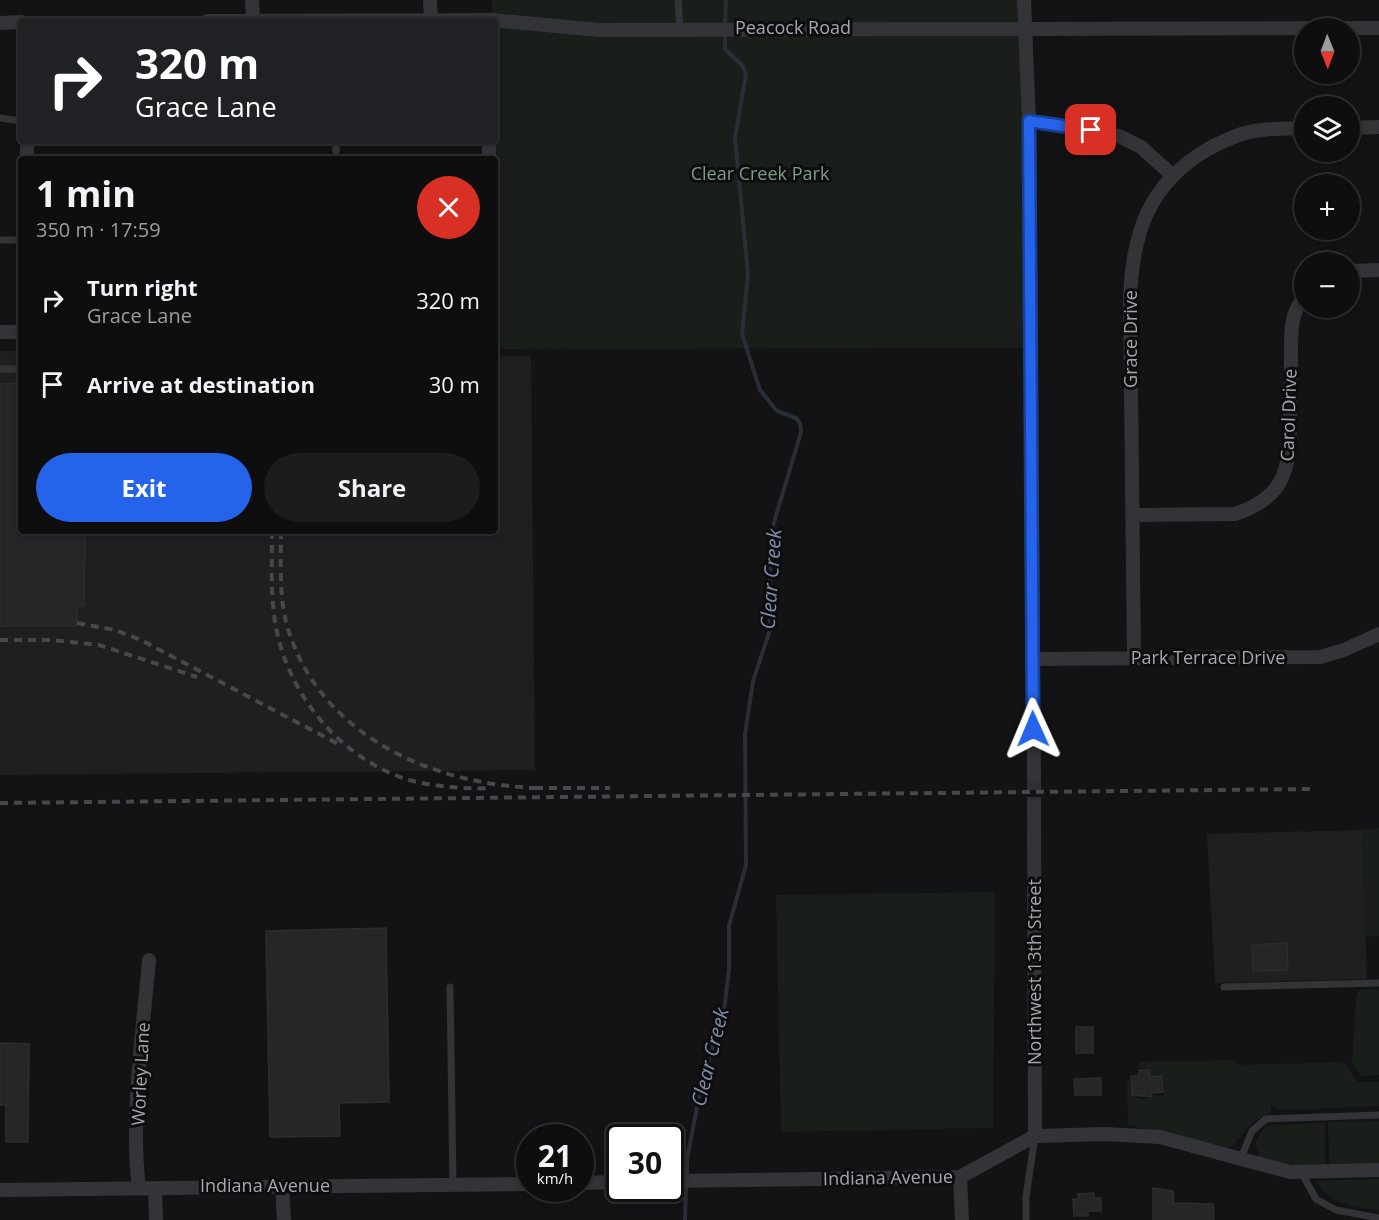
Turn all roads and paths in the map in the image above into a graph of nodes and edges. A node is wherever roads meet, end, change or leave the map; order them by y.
1 (252, 0) edge
2 (430, 0) edge
3 (678, 0) edge
4 (1024, 0) edge
5 (253, 18) edge
6 (431, 18) edge
7 (0, 22) edge
8 (18, 22) edge
9 (498, 22) edge
10 (685, 28) junction
11 (1024, 28) junction
12 (1379, 28) edge
13 (0, 118) edge
14 (18, 120) edge
15 (1029, 121) junction
16 (1294, 128) edge
17 (1360, 128) edge
18 (1379, 128) edge
19 (1172, 175) junction
20 (0, 240) edge
21 (18, 240) edge
22 (1379, 270) edge
23 (1360, 271) edge
24 (1295, 318) edge
25 (0, 332) edge
26 (18, 332) edge
27 (0, 369) edge
28 (18, 369) edge
29 (1132, 515) junction
30 (1379, 634) edge
31 (1134, 658) junction
32 (1033, 659) junction
33 (1034, 776) tunnel mouth
34 (1034, 807) tunnel mouth
35 (149, 960) dead end
36 (1379, 983) edge
37 (450, 987) dead end
38 (1224, 987) dead end
39 (1379, 1115) edge
40 (1035, 1136) junction
41 (1241, 1158) junction
42 (1379, 1170) edge
43 (1301, 1172) junction
44 (960, 1177) junction
45 (684, 1181) edge
46 (516, 1184) edge
47 (453, 1185) junction
48 (282, 1186) junction
49 (139, 1188) junction
50 (155, 1188) junction
51 (0, 1190) edge
52 (1379, 1218) edge
53 (156, 1220) edge
54 (284, 1220) edge
55 (962, 1220) edge
56 (1026, 1220) edge

1 - 5 street
2 - 6 street
3 - 10 lane
4 - 11 street
7 - 8 street
9 - 10 street, Peacock Road
10 - 11 street, Peacock Road
11 - 12 street, Peacock Road
11 - 15 street
13 - 14 lane
15 - 19 street
15 - 32 street
16 - 19 street, Grace Drive
17 - 18 street
19 - 29 street, Grace Drive
20 - 21 lane
22 - 23 street
24 - 29 street, Carol Drive
25 - 26 street
27 - 28 lane
29 - 31 street, Grace Drive
30 - 31 street, Park Terrace Drive
31 - 32 street, Park Terrace Drive
32 - 33 street
34 - 40 street, Northwest 13th Street
35 - 49 street, Worley Lane
36 - 38 lane
37 - 47 lane
39 - 41 lane
40 - 41 street, Indiana Avenue
40 - 44 street, Indiana Avenue
40 - 56 lane
41 - 43 street, Indiana Avenue
42 - 43 street, Indiana Avenue
43 - 52 lane
44 - 45 street, Indiana Avenue
44 - 55 street
46 - 47 street, Indiana Avenue
47 - 48 street, Indiana Avenue
48 - 50 street, Indiana Avenue
48 - 54 street
49 - 50 street, Indiana Avenue
49 - 51 street, Indiana Avenue
50 - 53 street

